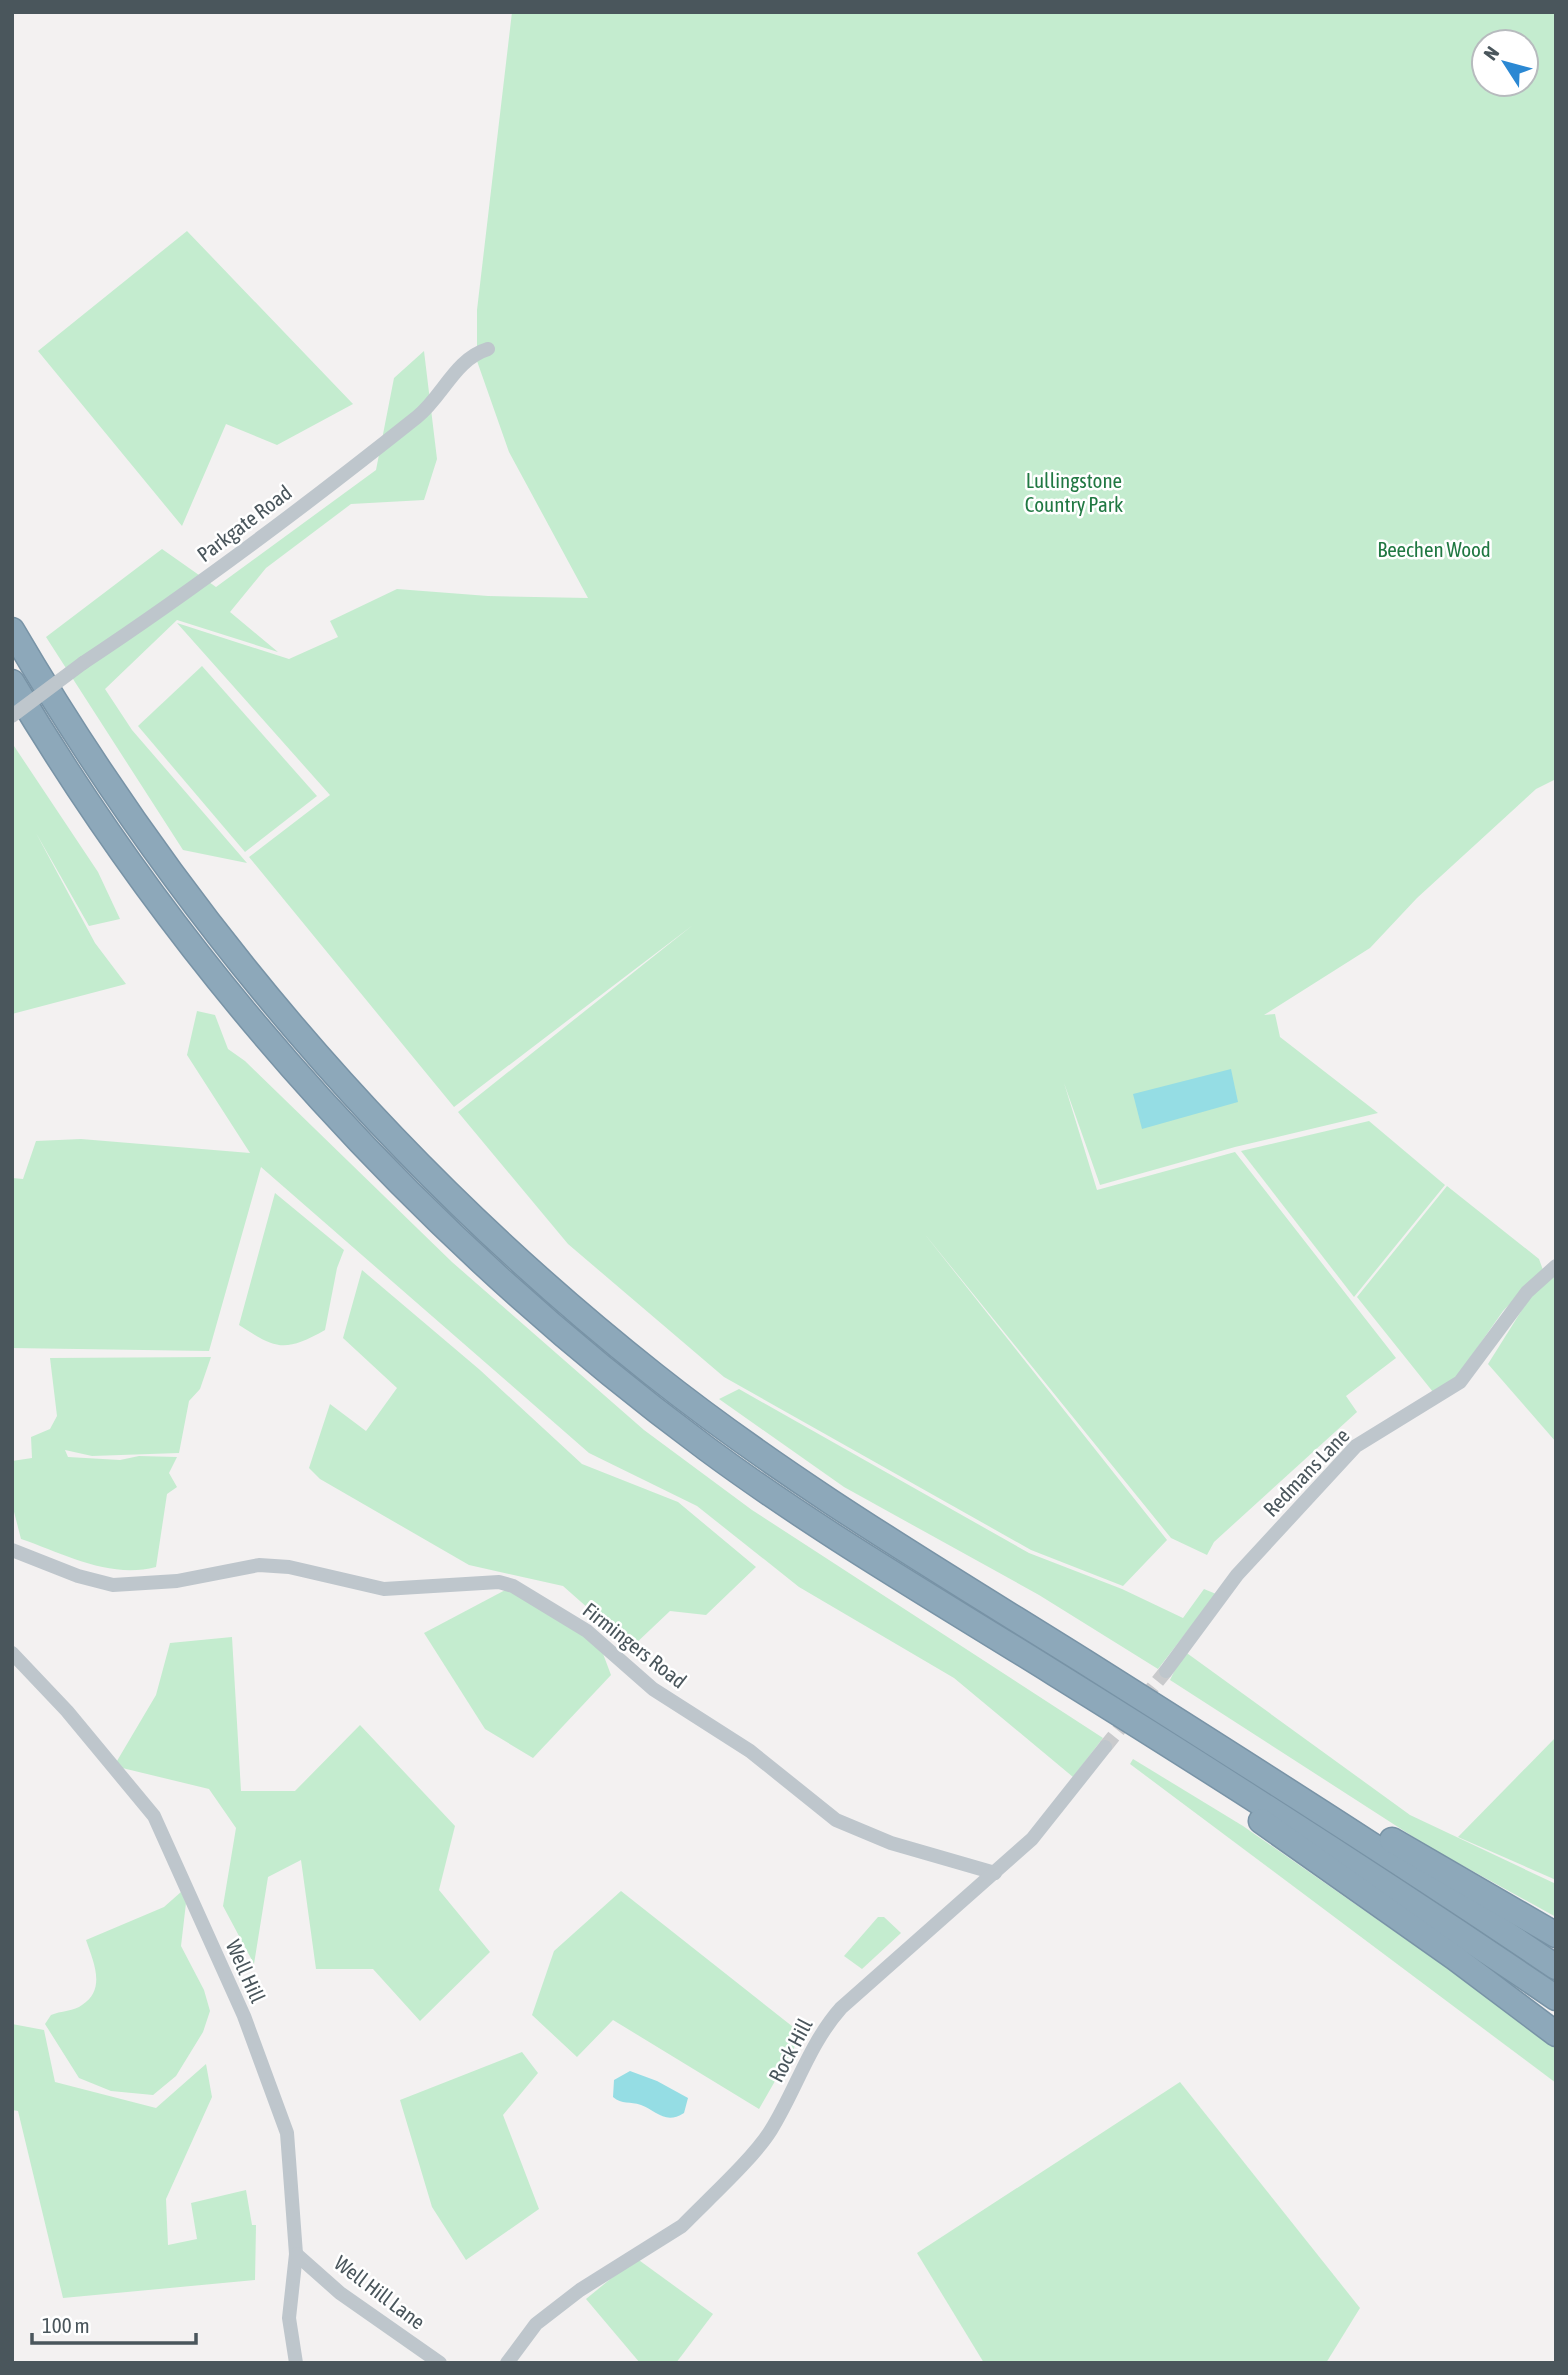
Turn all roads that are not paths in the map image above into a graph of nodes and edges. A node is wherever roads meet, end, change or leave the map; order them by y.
1 (488, 349) dead end
2 (12, 631) edge
3 (12, 682) edge
4 (12, 716) edge
5 (1556, 1266) edge
6 (12, 1550) edge
7 (1036, 1632) junction
8 (12, 1653) edge
9 (1166, 1671) tunnel mouth
10 (1105, 1747) tunnel mouth
11 (1186, 1756) junction
12 (995, 1872) junction
13 (1556, 1934) edge
14 (1556, 1967) edge
15 (1556, 1998) edge
16 (1556, 2034) edge
17 (296, 2254) junction
18 (296, 2363) edge
19 (440, 2363) edge
20 (507, 2363) edge

1 - 4 street, Parkgate Road, bridge
2 - 7 highway
3 - 11 highway
5 - 9 street, Redmans Lane
6 - 12 street, Firmingers Road
7 - 13 highway
7 - 14 highway
8 - 17 street, Well Hill
10 - 12 street, Rock Hill
11 - 15 highway
11 - 16 highway
12 - 20 street, Rock Hill
17 - 18 street, Well Hill
17 - 19 street, Well Hill Lane

